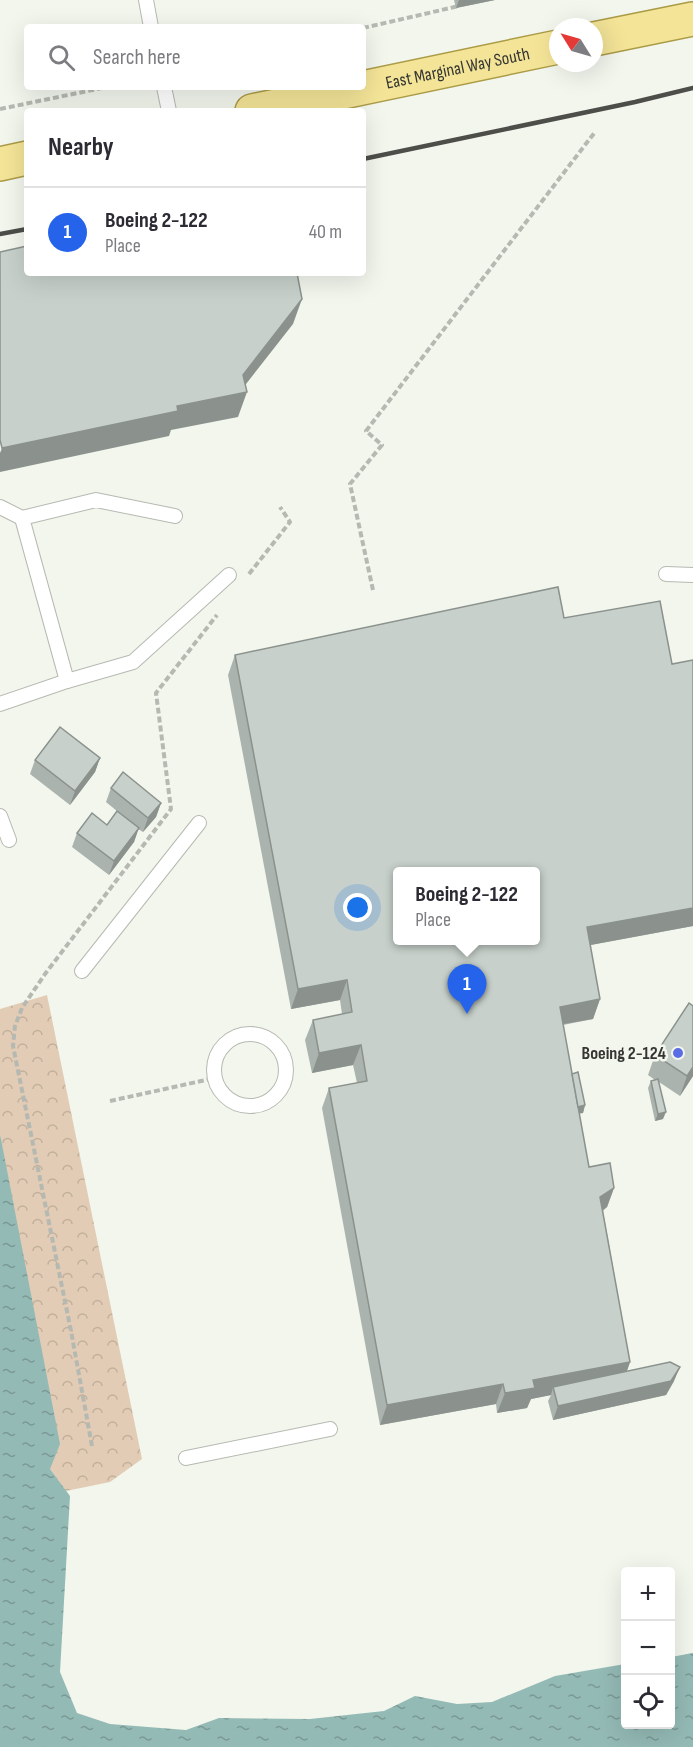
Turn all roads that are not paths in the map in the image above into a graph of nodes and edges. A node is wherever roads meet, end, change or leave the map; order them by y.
1 (146, 0) edge
2 (693, 19) edge
3 (150, 24) edge
4 (603, 37) edge
5 (549, 48) edge
6 (366, 87) edge
7 (165, 90) edge
8 (351, 90) edge
9 (168, 108) edge
10 (266, 108) edge
11 (24, 159) edge
12 (0, 164) edge
13 (0, 507) edge
14 (175, 516) dead end
15 (22, 518) junction
16 (666, 574) dead end
17 (229, 575) dead end
18 (693, 575) edge
19 (67, 681) junction
20 (0, 704) edge
21 (0, 816) edge
22 (199, 823) dead end
23 (9, 840) dead end
24 (82, 971) dead end
25 (215, 1078) joint
26 (330, 1429) dead end
27 (186, 1458) dead end

1 - 3 lane
2 - 4 main road
5 - 6 main road, East Marginal Way South
7 - 9 lane
8 - 10 main road, East Marginal Way South
11 - 12 main road
13 - 15 lane
14 - 15 lane
15 - 19 lane
16 - 18 lane
17 - 19 lane
19 - 20 lane
21 - 23 lane
22 - 24 lane
25 - 25 lane
26 - 27 lane

